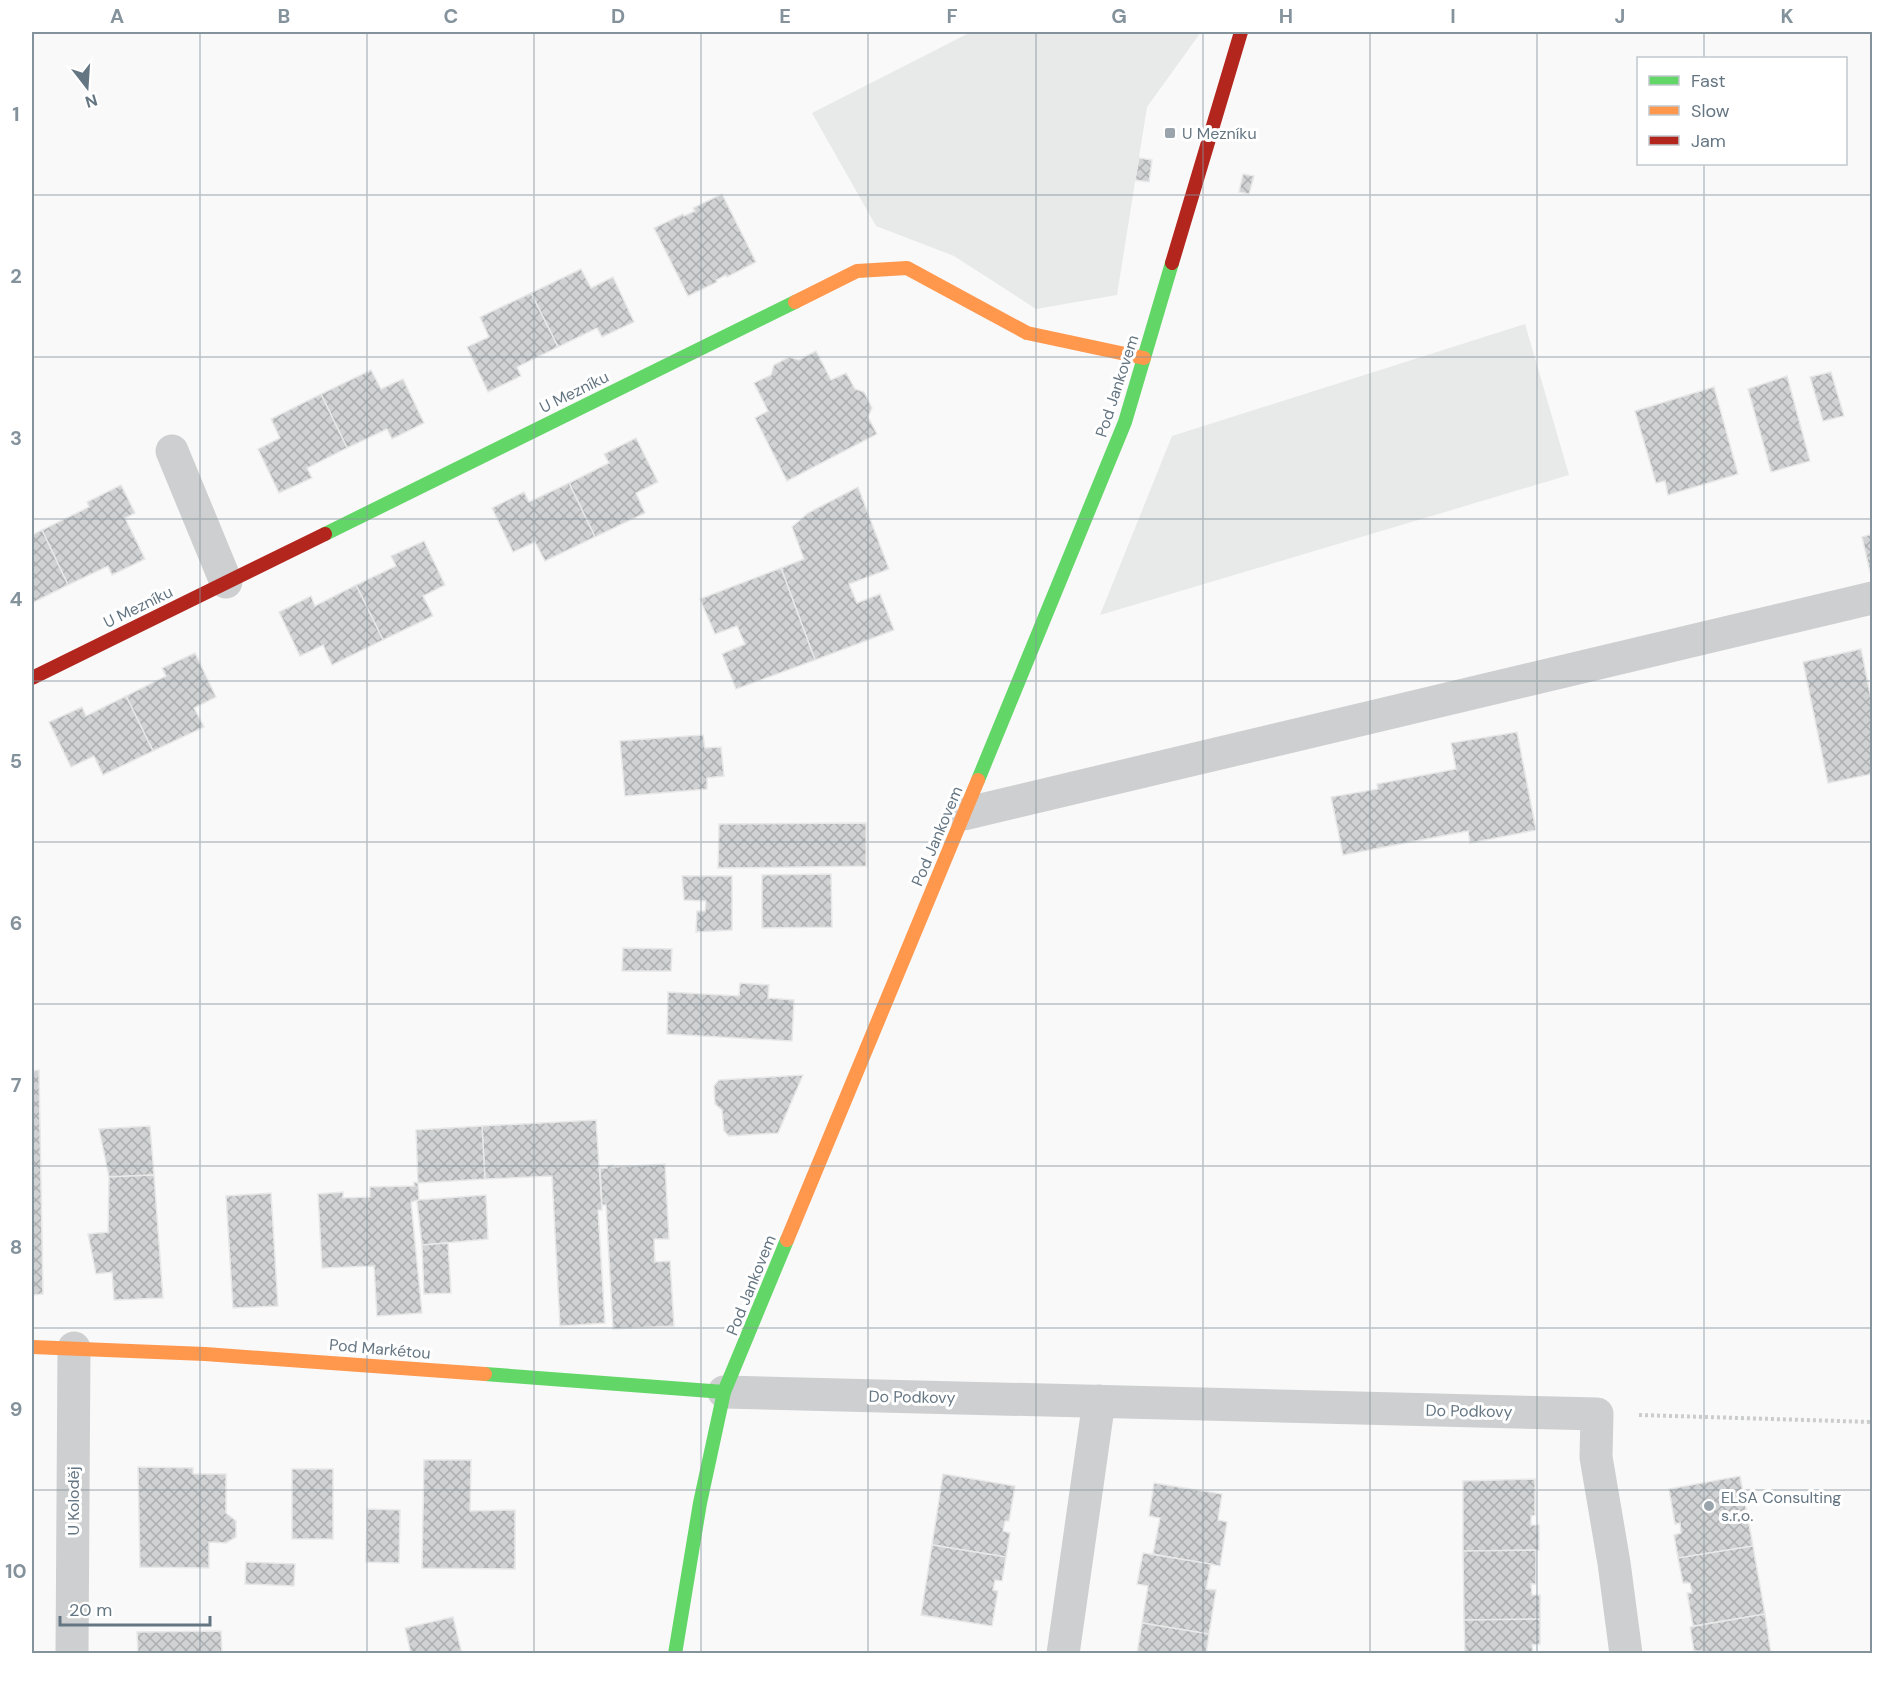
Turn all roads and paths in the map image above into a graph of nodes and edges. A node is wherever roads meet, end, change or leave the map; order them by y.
1 (1241, 32) edge
2 (1144, 357) junction
3 (172, 452) dead end
4 (226, 582) junction
5 (1872, 598) edge
6 (32, 678) edge
7 (964, 814) junction
8 (32, 1347) edge
9 (74, 1348) junction
10 (724, 1392) junction
11 (1099, 1401) junction
12 (1597, 1414) junction
13 (1872, 1422) edge
14 (72, 1653) edge
15 (675, 1653) edge
16 (1063, 1653) edge
17 (1626, 1653) edge

1 - 2 street, Pod Jankovem
2 - 4 street, U Mezníku
2 - 7 street, Pod Jankovem
3 - 4 street
4 - 6 street, U Mezníku
5 - 7 street
7 - 10 street, Pod Jankovem
8 - 9 street, Pod Markétou
9 - 10 street, Pod Markétou
9 - 14 street, U Koloděj
10 - 11 street, Do Podkovy
10 - 15 street, Pod Jankovem
11 - 12 street, Do Podkovy
11 - 16 street
12 - 13 path
12 - 17 street

